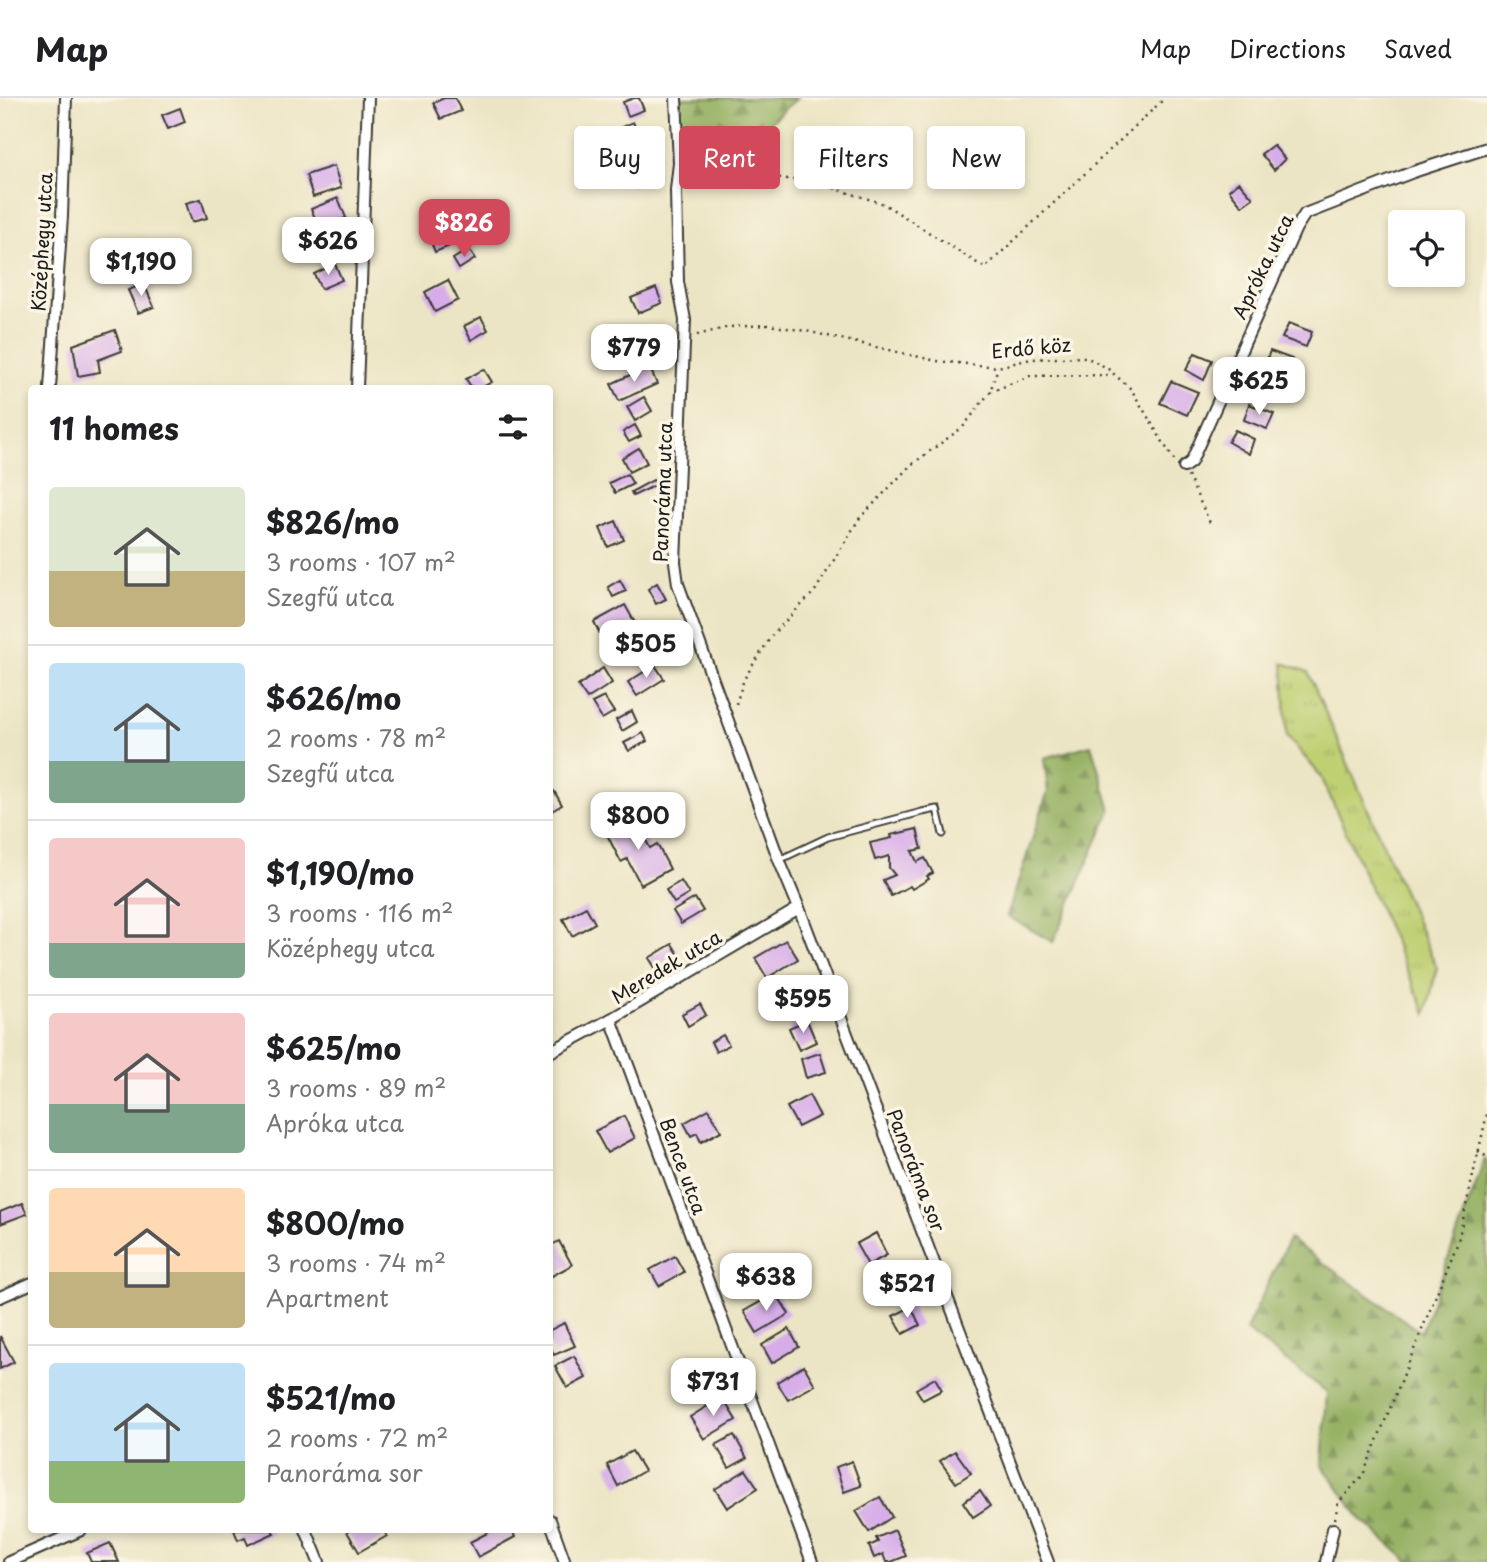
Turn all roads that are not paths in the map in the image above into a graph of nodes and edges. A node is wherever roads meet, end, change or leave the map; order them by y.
1 (66, 98) edge
2 (368, 98) edge
3 (676, 98) edge
4 (1487, 148) edge
5 (50, 385) edge
6 (357, 385) edge
7 (1184, 467) road end
8 (943, 834) dead end
9 (779, 860) junction
10 (799, 908) junction
11 (611, 1019) junction
12 (553, 1050) edge
13 (28, 1285) edge
14 (0, 1297) edge
15 (553, 1528) edge
16 (1333, 1529) road end
17 (74, 1533) edge
18 (307, 1533) edge
19 (9, 1562) edge
20 (319, 1562) edge
21 (565, 1562) edge
22 (812, 1562) edge
23 (1048, 1562) edge
24 (1326, 1562) edge

1 - 5 street, Középhegy utca
2 - 6 street
3 - 9 street, Panoráma utca
4 - 7 street, Apróka utca
8 - 9 lane
9 - 10 street, Panoráma utca
10 - 11 street, Meredek utca
10 - 23 street, Panoráma sor
11 - 12 street, Meredek utca
11 - 22 street, Bence utca
13 - 14 street
15 - 21 street
16 - 24 street
17 - 19 street
18 - 20 street

